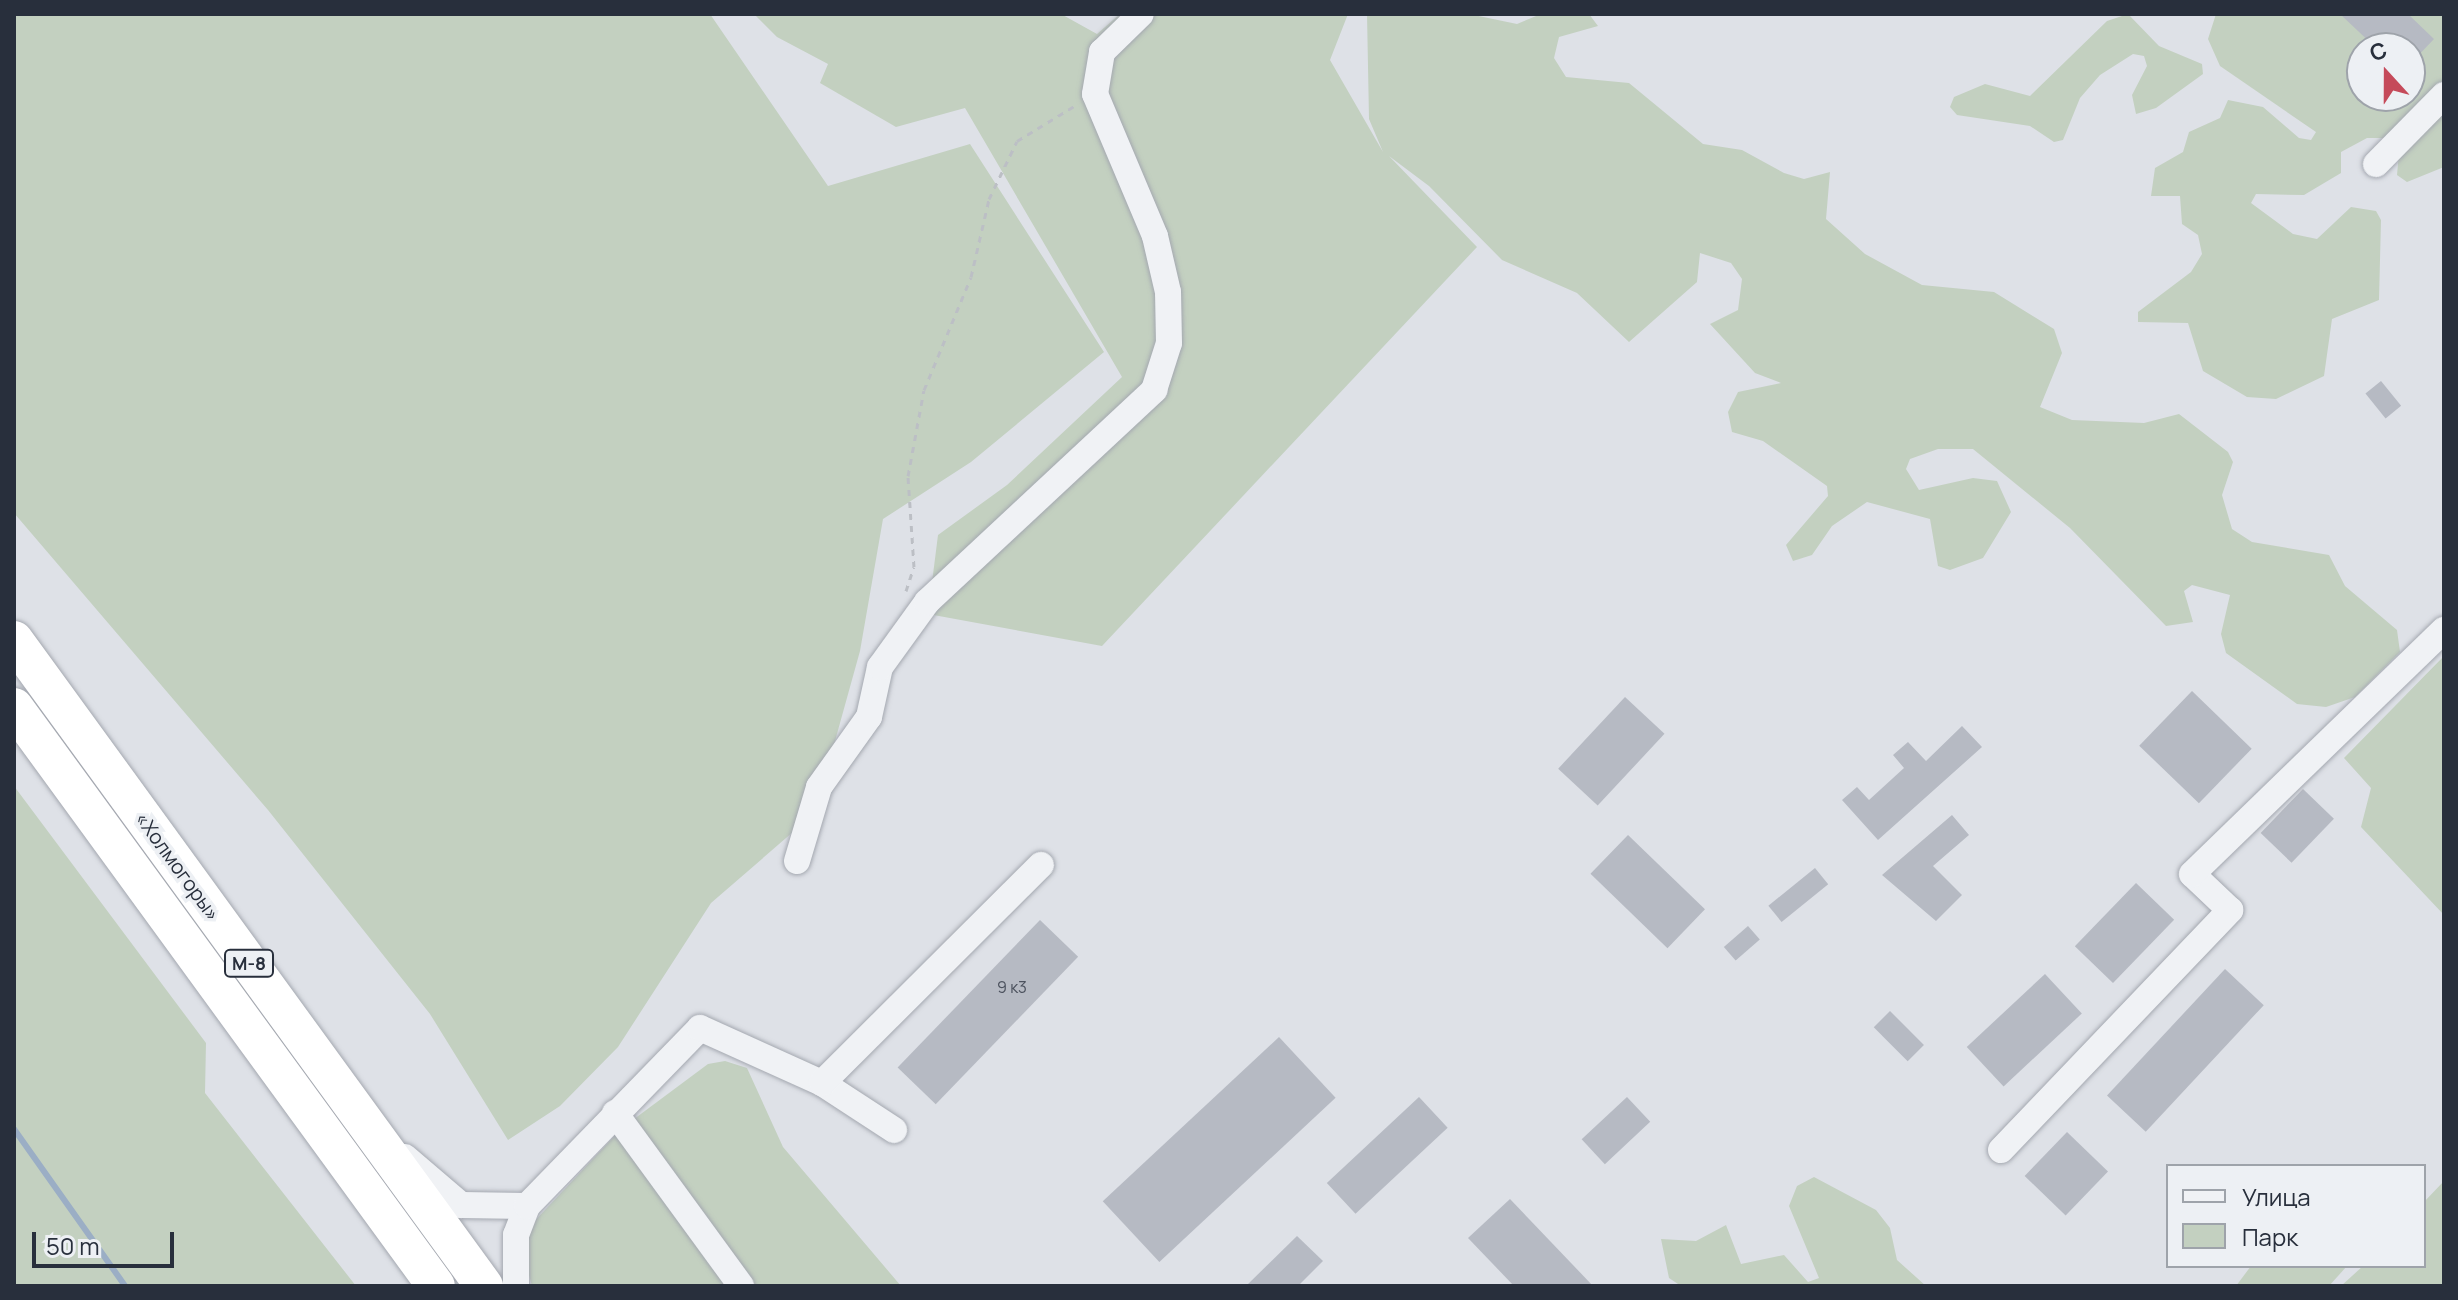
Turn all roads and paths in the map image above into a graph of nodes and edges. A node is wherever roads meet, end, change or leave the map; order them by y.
1 (1141, 14) edge
2 (1095, 94) junction
3 (2444, 95) edge
4 (2376, 164) dead end
5 (904, 595) dead end
6 (2444, 630) edge
7 (14, 640) edge
8 (14, 707) edge
9 (797, 861) dead end
10 (1041, 865) dead end
11 (822, 1083) junction
12 (350, 1103) junction
13 (615, 1113) junction
14 (894, 1130) dead end
15 (2001, 1150) dead end
16 (527, 1206) junction
17 (436, 1286) edge
18 (484, 1286) edge
19 (516, 1286) edge
20 (741, 1286) edge

1 - 2 lane
2 - 5 path
2 - 9 lane
3 - 4 lane
6 - 15 lane
7 - 12 highway, «Холмогоры» / М-8
8 - 17 highway, «Холмогоры» / М-8
10 - 11 lane
11 - 13 lane
11 - 14 lane
12 - 16 lane
12 - 18 highway, «Холмогоры» / М-8
13 - 16 lane
13 - 20 lane
16 - 19 lane

